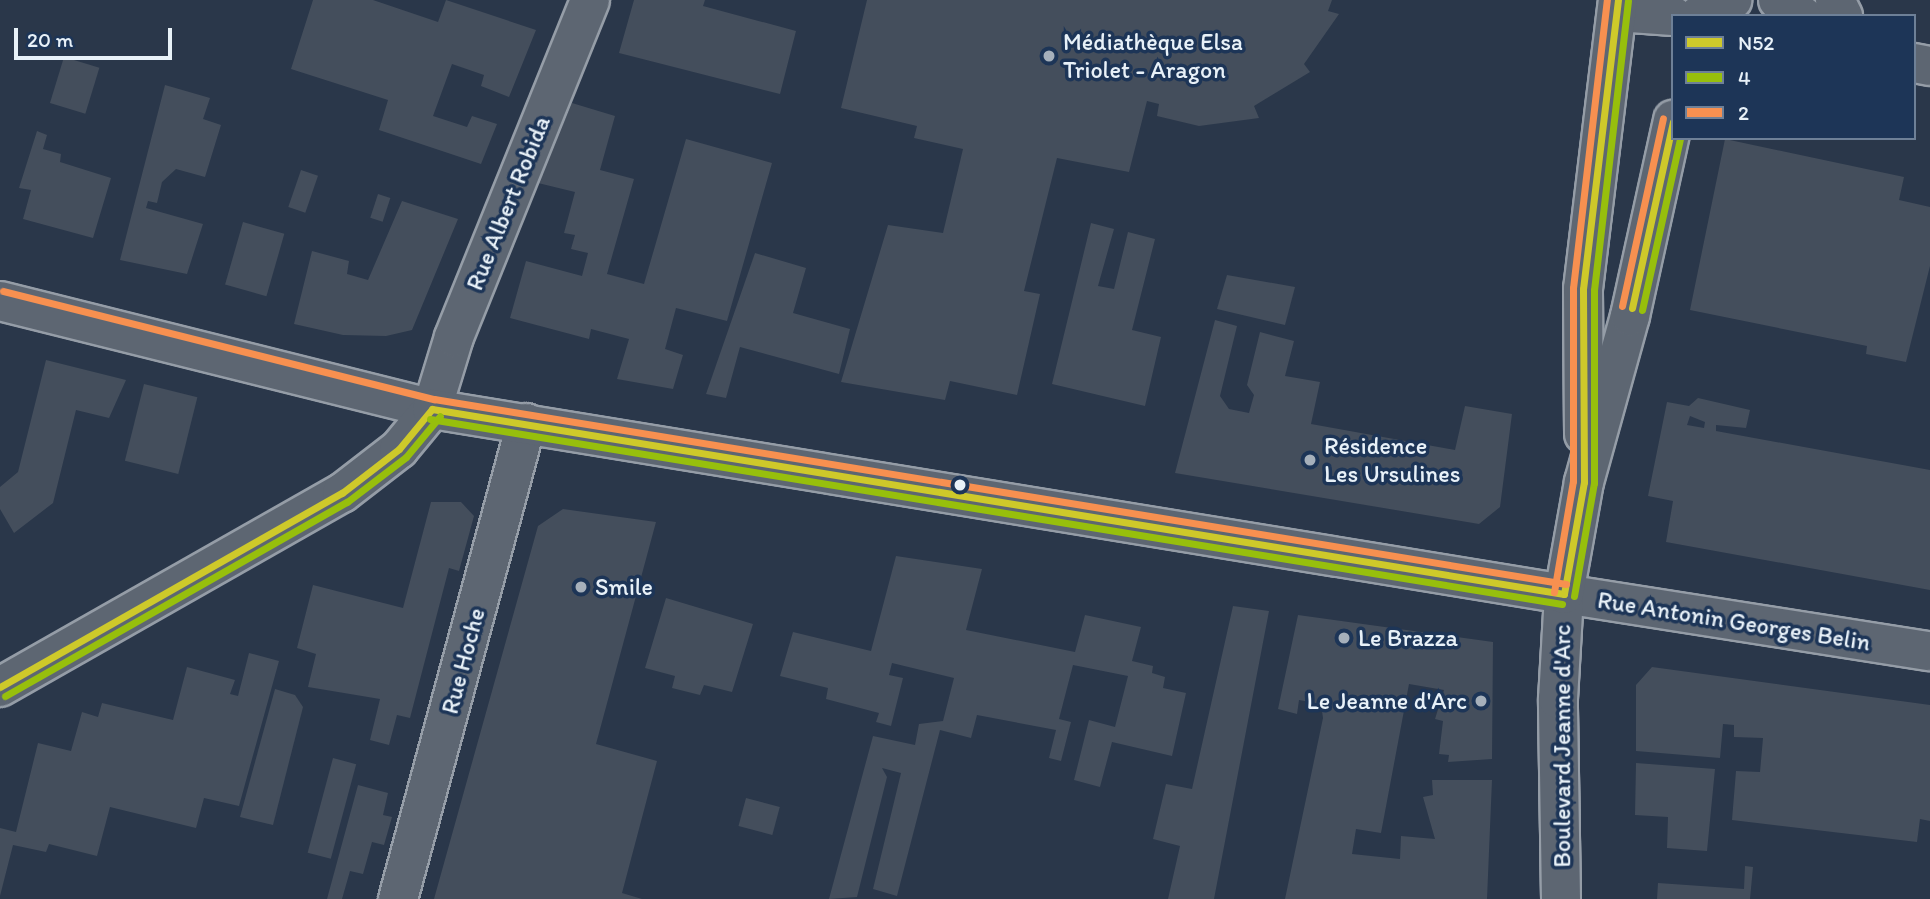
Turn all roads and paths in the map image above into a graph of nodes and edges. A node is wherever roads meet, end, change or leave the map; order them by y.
1 (590, 0) edge
2 (1732, 0) edge
3 (1778, 0) edge
4 (1618, 6) edge
5 (1832, 8) edge
6 (1699, 14) edge
7 (1671, 16) edge
8 (1671, 128) edge
9 (0, 301) edge
10 (432, 409) junction
11 (526, 423) junction
12 (1584, 482) junction
13 (1564, 594) junction
14 (1930, 651) edge
15 (0, 687) edge
16 (398, 899) edge
17 (1561, 899) edge

1 - 10 main road, Rue Albert Robida
2 - 6 main road
3 - 5 main road
4 - 7 main road
4 - 12 main road
8 - 12 main road
9 - 10 main road, Rue Antonin Georges Belin
10 - 11 main road, Rue Antonin Georges Belin
10 - 15 main road
11 - 13 main road, Rue Antonin Georges Belin
11 - 16 main road, Rue Hoche
12 - 13 main road, Boulevard Jeanne d'Arc
13 - 14 main road, Rue Antonin Georges Belin
13 - 17 main road, Boulevard Jeanne d'Arc

